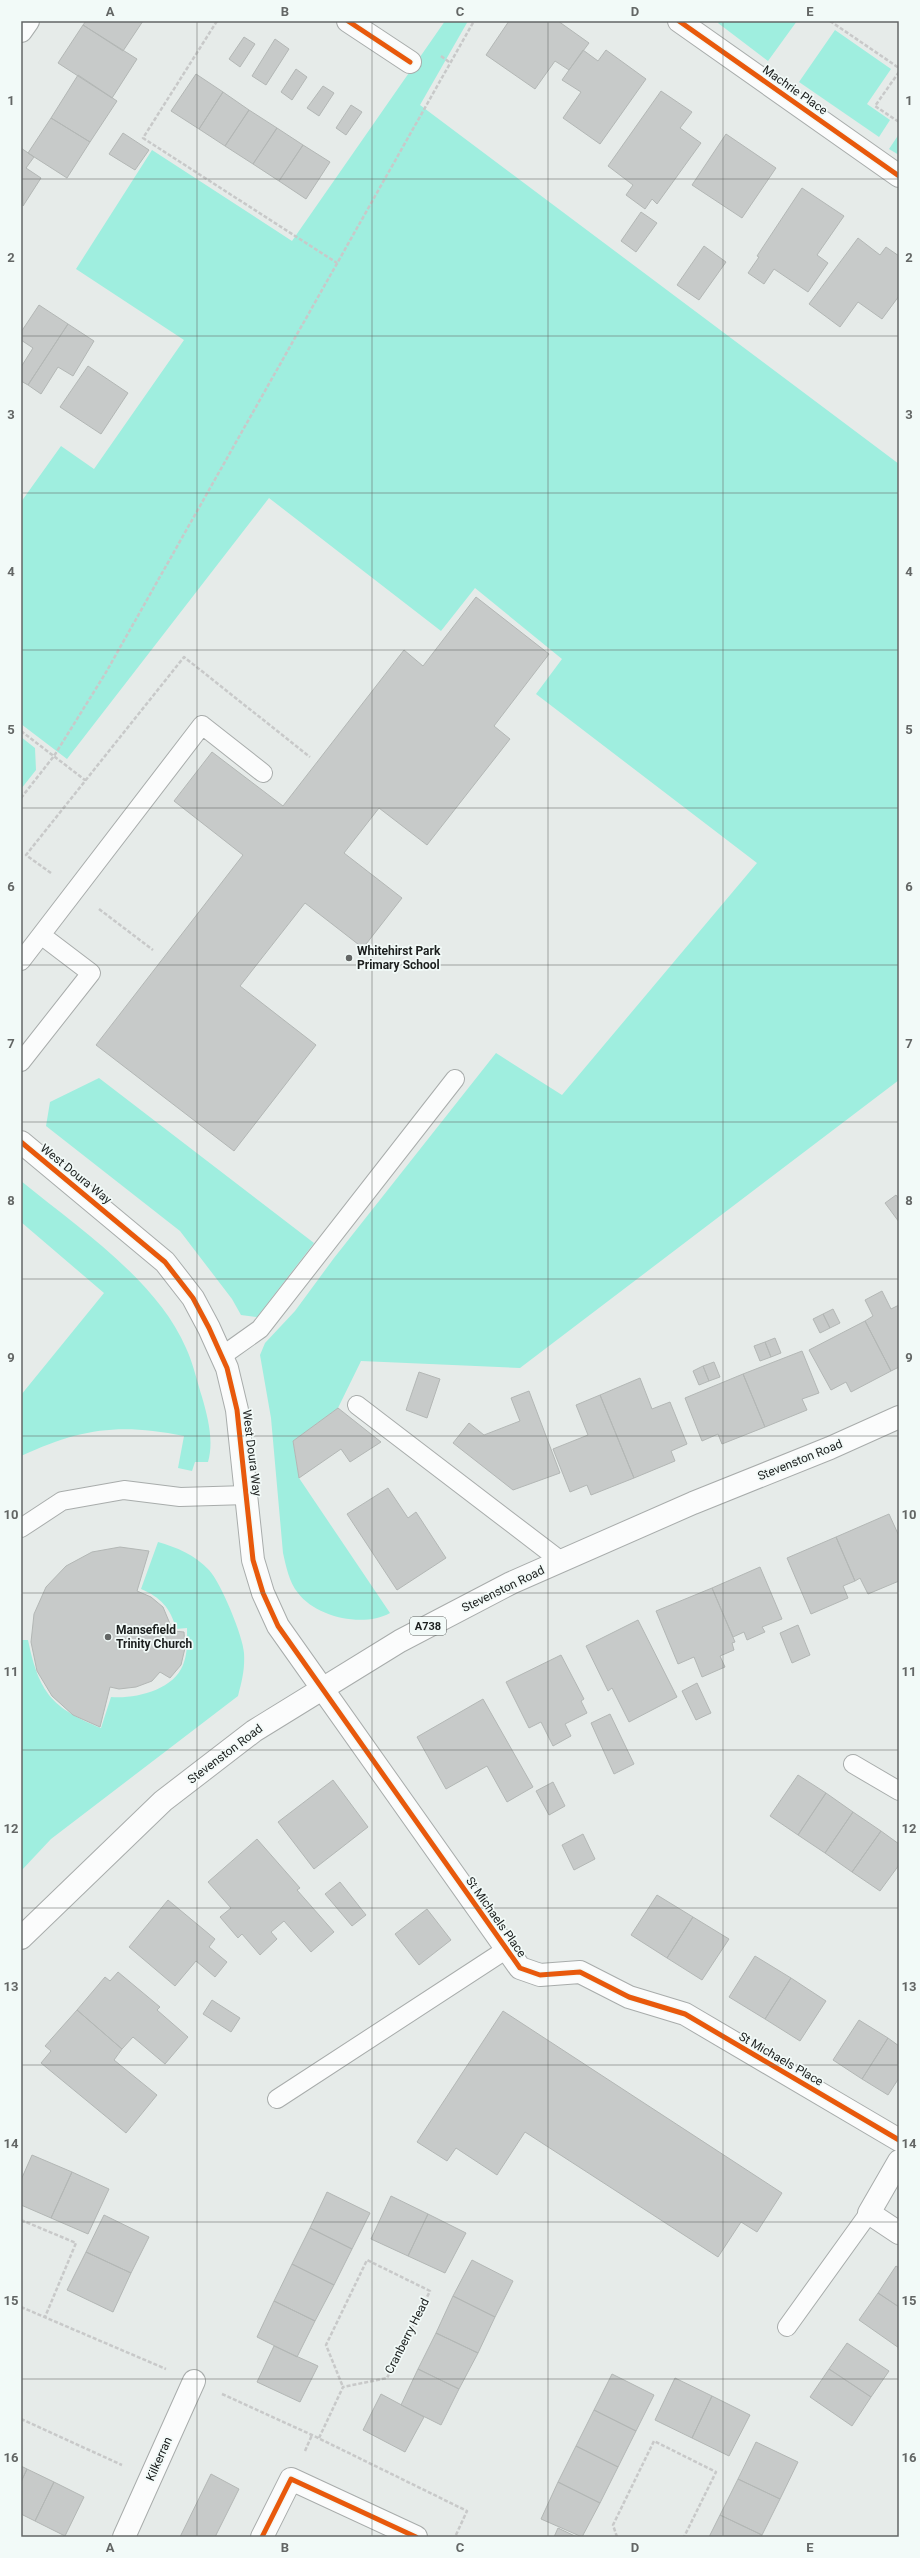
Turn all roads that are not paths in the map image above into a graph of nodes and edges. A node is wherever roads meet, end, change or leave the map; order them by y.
1 (28, 21) edge
2 (348, 21) edge
3 (679, 21) edge
4 (21, 31) edge
5 (410, 62) dead end
6 (899, 176) edge
7 (263, 773) dead end
8 (41, 935) junction
9 (21, 961) edge
10 (21, 1062) edge
11 (455, 1079) dead end
12 (21, 1142) edge
13 (222, 1356) junction
14 (357, 1405) dead end
15 (899, 1417) edge
16 (247, 1495) junction
17 (21, 1528) edge
18 (561, 1561) junction
19 (323, 1689) junction
20 (853, 1764) dead end
21 (899, 1791) edge
22 (21, 1938) edge
23 (507, 1949) junction
24 (277, 2099) dead end
25 (899, 2140) edge
26 (899, 2161) edge
27 (869, 2213) junction
28 (899, 2233) edge
29 (787, 2327) dead end
30 (194, 2381) road end
31 (124, 2537) edge
32 (262, 2537) edge
33 (416, 2537) edge

1 - 4 main road
2 - 5 main road
3 - 6 main road, Machrie Place
7 - 8 lane
8 - 9 lane
8 - 10 lane
11 - 13 lane
12 - 13 main road, West Doura Way
13 - 16 main road, West Doura Way
14 - 18 lane
15 - 18 main road, Stevenston Road / A738
16 - 17 lane
16 - 19 main road, West Doura Way
18 - 19 main road, Stevenston Road / A738
19 - 22 main road, Stevenston Road / A738
19 - 23 main road, St Michaels Place
20 - 21 lane
23 - 24 lane
23 - 25 main road, St Michaels Place
26 - 27 main road
27 - 28 main road
27 - 29 lane
30 - 31 main road, Kilkerran
32 - 33 main road

